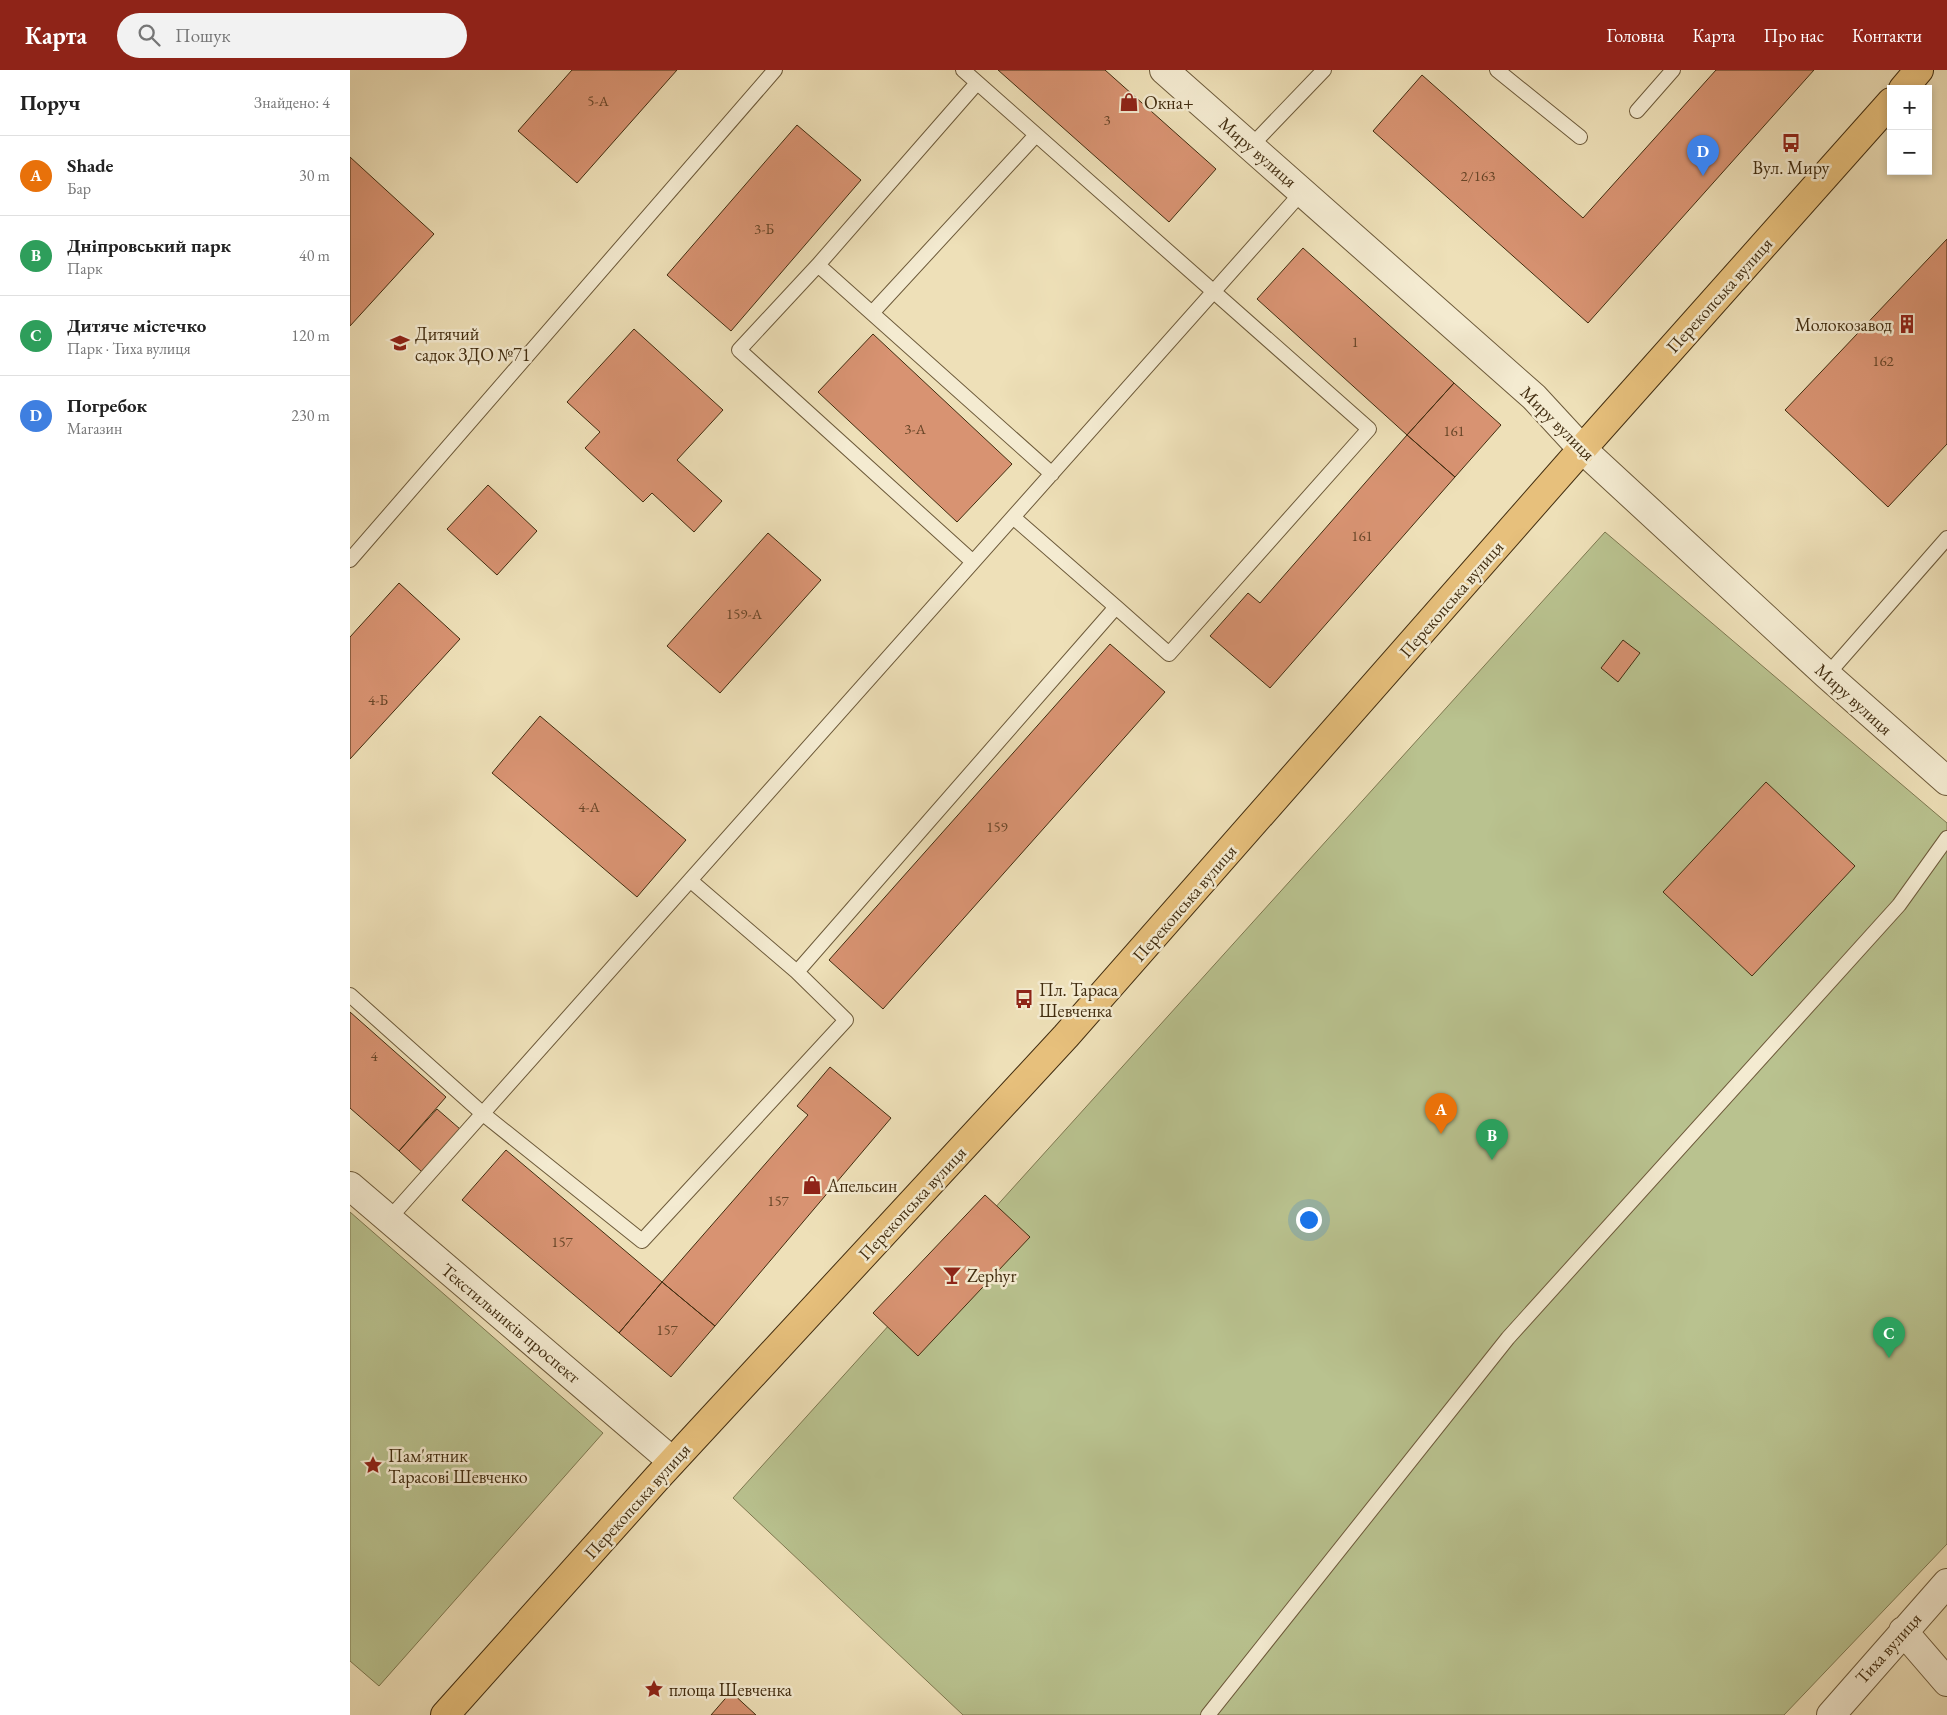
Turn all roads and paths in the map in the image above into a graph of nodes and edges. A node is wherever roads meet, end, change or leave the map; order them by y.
1 (775, 70) edge
2 (962, 70) edge
3 (1164, 70) edge
4 (1324, 70) edge
5 (1497, 70) edge
6 (1673, 70) edge
7 (1919, 70) edge
8 (977, 83) junction
9 (1906, 85) edge
10 (1887, 106) edge
11 (1638, 111) dead end
12 (1036, 134) junction
13 (1580, 137) dead end
14 (1250, 146) junction
15 (1303, 191) junction
16 (818, 265) junction
17 (1214, 292) junction
18 (872, 313) junction
19 (1582, 449) junction
20 (1052, 474) junction
21 (1014, 518) junction
22 (1947, 538) edge
23 (350, 560) edge
24 (973, 562) junction
25 (1116, 607) junction
26 (1827, 675) junction
27 (1947, 781) edge
28 (1947, 838) edge
29 (691, 881) junction
30 (797, 972) junction
31 (350, 995) edge
32 (482, 1113) junction
33 (350, 1186) edge
34 (388, 1220) junction
35 (672, 1461) junction
36 (1947, 1583) edge
37 (1903, 1631) junction
38 (1947, 1682) edge
39 (445, 1715) edge
40 (1208, 1715) edge
41 (1831, 1715) edge

1 - 23 lane
2 - 8 lane
3 - 14 street, Миру вулиця
4 - 14 lane
5 - 13 lane
6 - 11 lane
7 - 9 main road
8 - 12 lane
8 - 16 lane
10 - 19 main road, Перекопська вулиця
12 - 17 lane
12 - 18 lane
14 - 15 street, Миру вулиця
15 - 17 lane
15 - 19 street, Миру вулиця
16 - 18 lane
16 - 24 lane
17 - 20 lane
17 - 25 lane
18 - 20 lane
19 - 26 street, Миру вулиця
19 - 35 main road, Перекопська вулиця
20 - 21 lane
21 - 24 lane
21 - 25 lane
22 - 26 lane
24 - 29 lane
25 - 30 lane
26 - 27 street, Миру вулиця
28 - 40 lane
29 - 30 lane
29 - 32 lane
30 - 32 lane
31 - 32 lane
32 - 34 lane
33 - 34 street, Текстильників проспект
34 - 35 street, Текстильників проспект
35 - 39 main road, Перекопська вулиця
36 - 37 street, Тиха вулиця
37 - 38 street
37 - 41 street, Тиха вулиця

